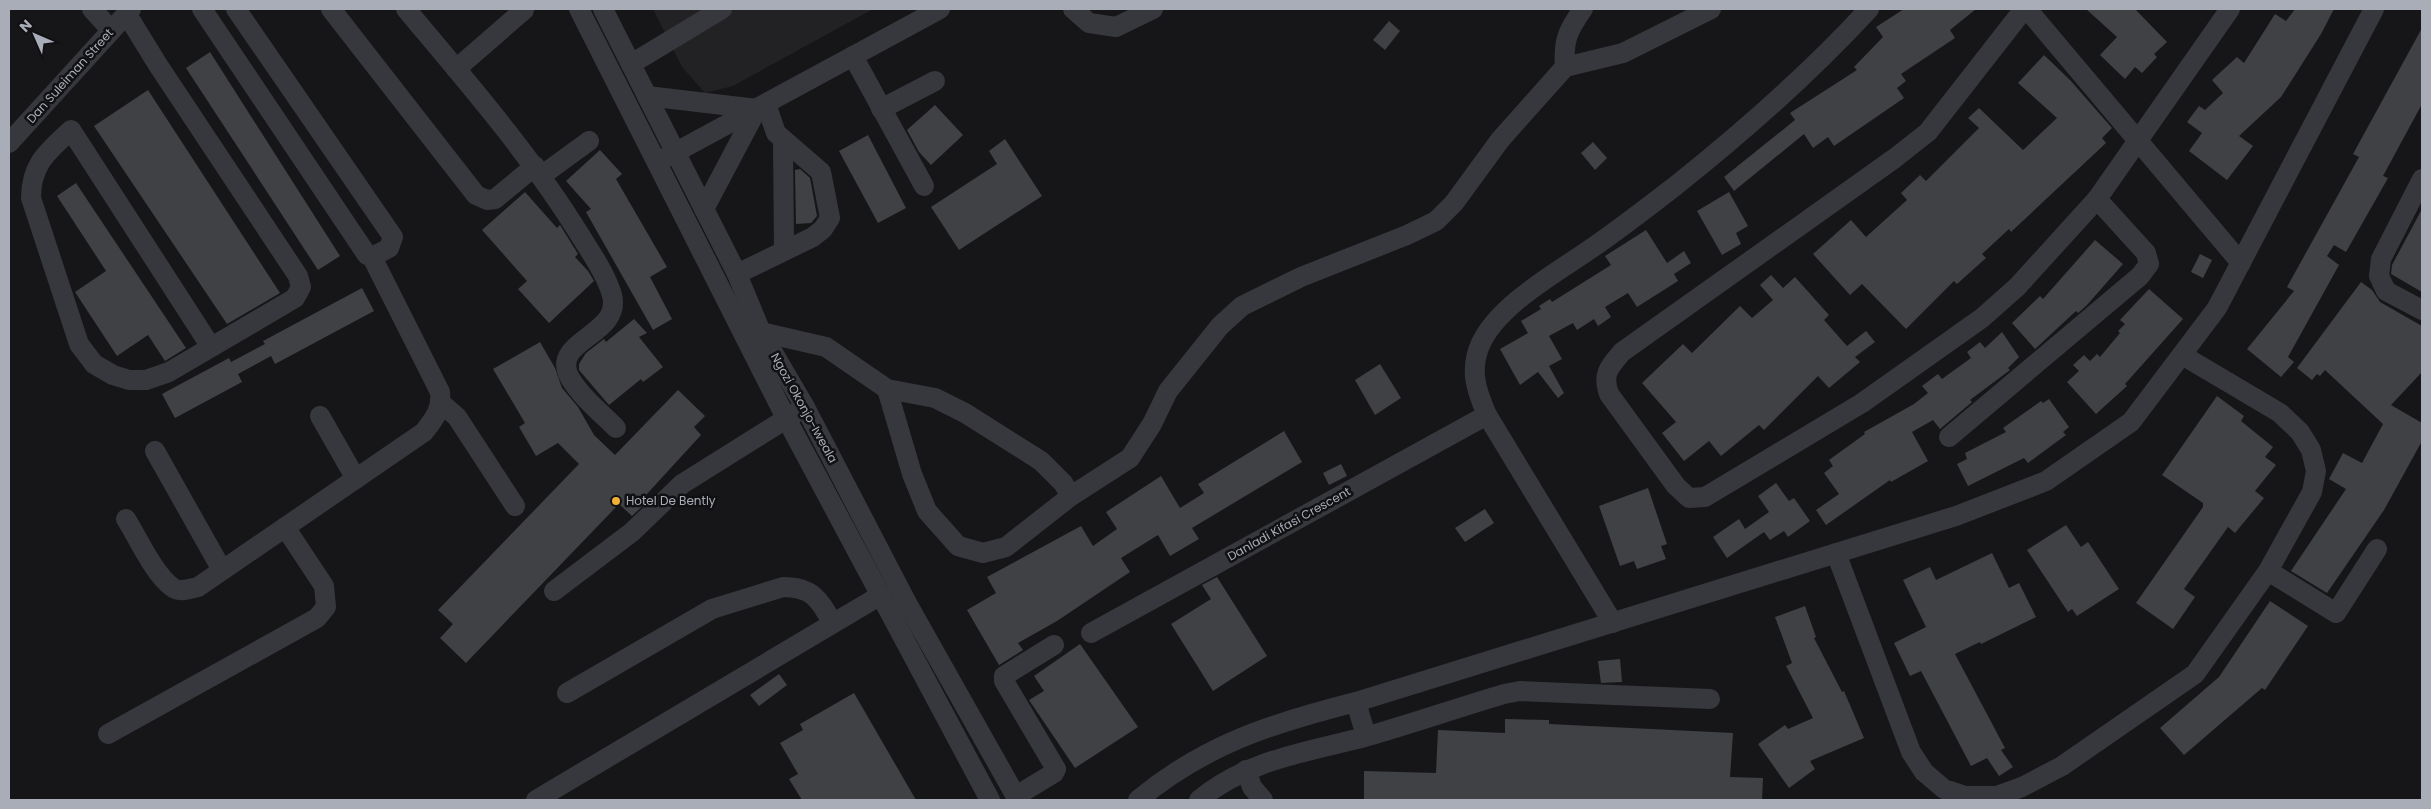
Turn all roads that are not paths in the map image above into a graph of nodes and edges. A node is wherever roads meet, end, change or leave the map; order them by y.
1 (92, 9) edge
2 (202, 9) edge
3 (236, 9) edge
4 (331, 9) edge
5 (406, 9) edge
6 (579, 9) edge
7 (604, 9) edge
8 (722, 9) edge
9 (940, 9) edge
10 (1073, 9) edge
11 (1152, 9) edge
12 (1583, 9) edge
13 (1711, 9) edge
14 (1869, 9) edge
15 (2025, 9) edge
16 (2230, 9) edge
17 (2374, 9) edge
18 (524, 10) edge
19 (129, 11) edge
20 (111, 30) junction
21 (853, 56) junction
22 (631, 64) junction
23 (1565, 66) junction
24 (456, 69) junction
25 (935, 81) dead end
26 (647, 96) junction
27 (762, 107) junction
28 (881, 109) junction
29 (589, 141) dead end
30 (783, 141) junction
31 (2138, 141) junction
32 (9, 143) edge
33 (675, 153) junction
34 (656, 163) junction
35 (538, 171) junction
36 (2422, 179) edge
37 (924, 186) dead end
38 (2097, 199) junction
39 (704, 209) junction
40 (784, 250) junction
41 (372, 257) junction
42 (2240, 263) junction
43 (737, 274) junction
44 (2422, 310) edge
45 (761, 332) junction
46 (212, 347) junction
47 (2182, 355) junction
48 (887, 389) junction
49 (441, 403) junction
50 (805, 407) junction
51 (1487, 415) junction
52 (320, 416) dead end
53 (786, 418) junction
54 (616, 428) dead end
55 (1949, 437) dead end
56 (155, 451) dead end
57 (356, 479) junction
58 (1071, 496) junction
59 (515, 506) dead end
60 (126, 519) dead end
61 (285, 528) junction
62 (2377, 549) dead end
63 (1836, 553) junction
64 (222, 570) junction
65 (2268, 571) junction
66 (554, 591) dead end
67 (881, 595) junction
68 (832, 622) junction
69 (1612, 622) junction
70 (1091, 633) dead end
71 (1054, 645) dead end
72 (567, 693) dead end
73 (1710, 699) dead end
74 (1356, 702) junction
75 (108, 734) dead end
76 (1366, 736) junction
77 (1246, 770) junction
78 (1017, 798) edge
79 (536, 800) edge
80 (990, 800) edge
81 (1138, 800) edge
82 (1199, 800) edge
83 (1263, 800) edge

1 - 20 street
2 - 41 street
3 - 41 street
4 - 35 street
5 - 24 street
6 - 34 street, Ngozi Okonjo-Iweala
7 - 22 street, Ngozi Okonjo-Iweala
8 - 22 street
9 - 21 street
10 - 11 street
12 - 23 street
13 - 23 street
14 - 51 street
15 - 31 street
15 - 38 street
16 - 31 street
17 - 42 street
18 - 24 street
19 - 20 street, Dan Suleiman Street
19 - 46 street
20 - 32 street, Dan Suleiman Street
21 - 27 street
21 - 28 street
22 - 26 street, Ngozi Okonjo-Iweala
23 - 58 street
24 - 35 street
25 - 28 street
26 - 27 street
26 - 33 street, Ngozi Okonjo-Iweala
27 - 30 street
27 - 33 street
27 - 39 street
28 - 37 street
29 - 35 street
30 - 40 street
30 - 40 street
31 - 38 street
31 - 42 street
33 - 34 street
33 - 39 street, Ngozi Okonjo-Iweala
34 - 53 street, Ngozi Okonjo-Iweala
35 - 54 street
36 - 44 street
38 - 55 street
39 - 43 street, Ngozi Okonjo-Iweala
40 - 43 street
41 - 49 street
42 - 47 street
43 - 45 street, Ngozi Okonjo-Iweala
45 - 48 street
45 - 50 street, Ngozi Okonjo-Iweala
46 - 46 street
47 - 63 street
47 - 65 street
48 - 58 street
48 - 58 street
49 - 57 street
49 - 59 street
50 - 53 street
50 - 78 street, Ngozi Okonjo-Iweala
51 - 69 street
51 - 70 street, Danladi Kifasi Crescent
52 - 57 street
53 - 66 street
53 - 67 street, Ngozi Okonjo-Iweala
56 - 64 street
57 - 61 street
60 - 64 street
61 - 64 street
61 - 75 street
62 - 65 street
63 - 65 street
63 - 69 street
67 - 68 street
67 - 80 street, Ngozi Okonjo-Iweala
68 - 72 street
68 - 79 street
69 - 74 street
71 - 78 street
73 - 76 street
74 - 76 street
74 - 81 street
76 - 77 street
77 - 82 street
77 - 83 street

